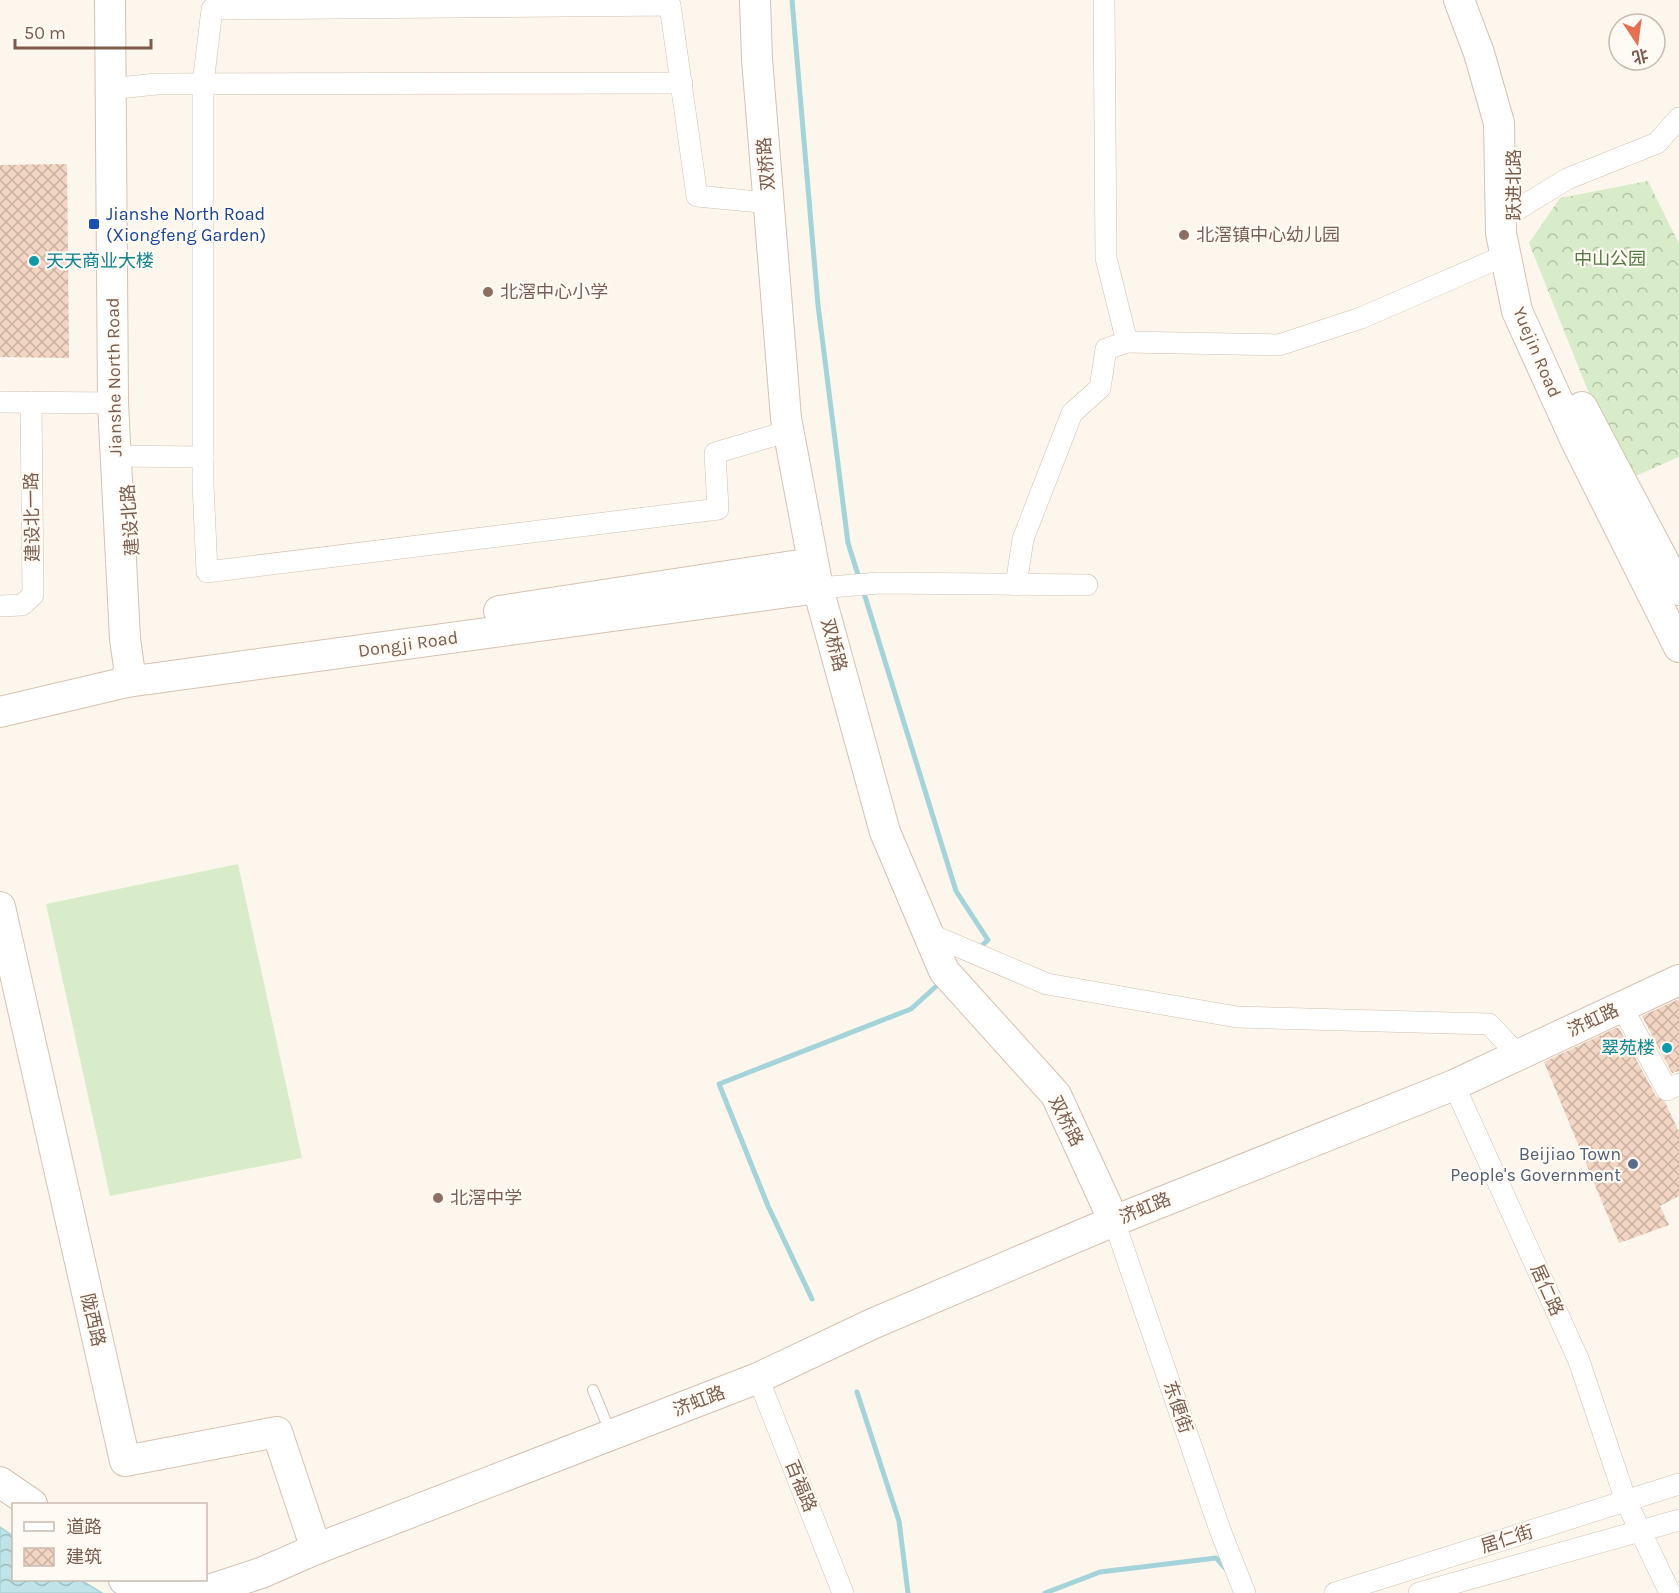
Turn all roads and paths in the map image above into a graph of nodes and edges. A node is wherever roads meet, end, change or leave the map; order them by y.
1 (110, 0) edge
2 (123, 0) edge
3 (755, 0) edge
4 (1104, 0) edge
5 (1459, 0) edge
6 (1476, 0) edge
7 (682, 83) junction
8 (203, 84) junction
9 (117, 88) junction
10 (1679, 118) edge
11 (769, 203) junction
12 (1510, 214) junction
13 (1506, 255) junction
14 (1127, 342) junction
15 (0, 402) edge
16 (31, 402) junction
17 (113, 403) junction
18 (789, 431) junction
19 (121, 456) junction
20 (203, 457) junction
21 (816, 576) junction
22 (1016, 585) junction
23 (1087, 585) dead end
24 (1679, 590) edge
25 (0, 606) edge
26 (1679, 647) edge
27 (134, 673) junction
28 (0, 695) edge
29 (0, 712) edge
30 (0, 907) edge
31 (928, 934) junction
32 (1679, 980) edge
33 (1622, 1007) junction
34 (1518, 1055) junction
35 (1679, 1084) edge
36 (1454, 1085) junction
37 (1114, 1221) junction
38 (758, 1378) junction
39 (593, 1390) dead end
40 (611, 1435) junction
41 (0, 1482) edge
42 (1679, 1484) edge
43 (1626, 1502) junction
44 (31, 1503) edge
45 (1679, 1520) edge
46 (1640, 1532) junction
47 (316, 1549) junction
48 (126, 1581) edge
49 (157, 1581) edge
50 (153, 1593) edge
51 (194, 1593) edge
52 (200, 1593) edge
53 (244, 1593) edge
54 (843, 1593) edge
55 (1245, 1593) edge
56 (1335, 1593) edge
57 (1419, 1593) edge
58 (1670, 1593) edge

1 - 9 street, Jianshe North Road
2 - 9 street
3 - 11 street, 双桥路
4 - 14 street
5 - 13 street, Yuejin Road
6 - 12 street, 跃进北路
7 - 8 street
7 - 8 street
7 - 11 street
8 - 9 street
8 - 20 street
9 - 17 street, Jianshe North Road
9 - 19 street
10 - 12 street
11 - 18 street, 双桥路
12 - 24 street, 跃进北路
13 - 14 street
13 - 26 street, Yuejin Road
14 - 22 street
15 - 16 street
16 - 17 street
16 - 25 street, 建设北一路
17 - 19 street, Jianshe North Road
18 - 20 street
18 - 21 street, 双桥路
19 - 20 street
19 - 27 street, Jianshe North Road
21 - 22 street
21 - 27 street, Dongji Road
21 - 31 street, 双桥路
22 - 23 street
27 - 28 street, Dongji Road
27 - 29 street, Dongji Road
30 - 47 street, 陇西路
31 - 34 street
31 - 37 street, 双桥路
32 - 33 street, 济虹路
33 - 34 street, 济虹路
33 - 35 street
34 - 36 street, 济虹路
36 - 37 street, 济虹路
36 - 43 street, 居仁路
37 - 38 street, 济虹路
37 - 55 street, 东便街
38 - 40 street, 济虹路
38 - 54 street, 百福路
39 - 40 lane
40 - 47 street, 济虹路
40 - 53 street, 济虹路
41 - 44 street
42 - 43 street, 居仁街
43 - 46 street, 居仁路
43 - 56 street, 居仁街
45 - 46 street
46 - 57 street
46 - 58 street, 居仁路
47 - 52 street, 济虹路
48 - 50 street
49 - 51 street

